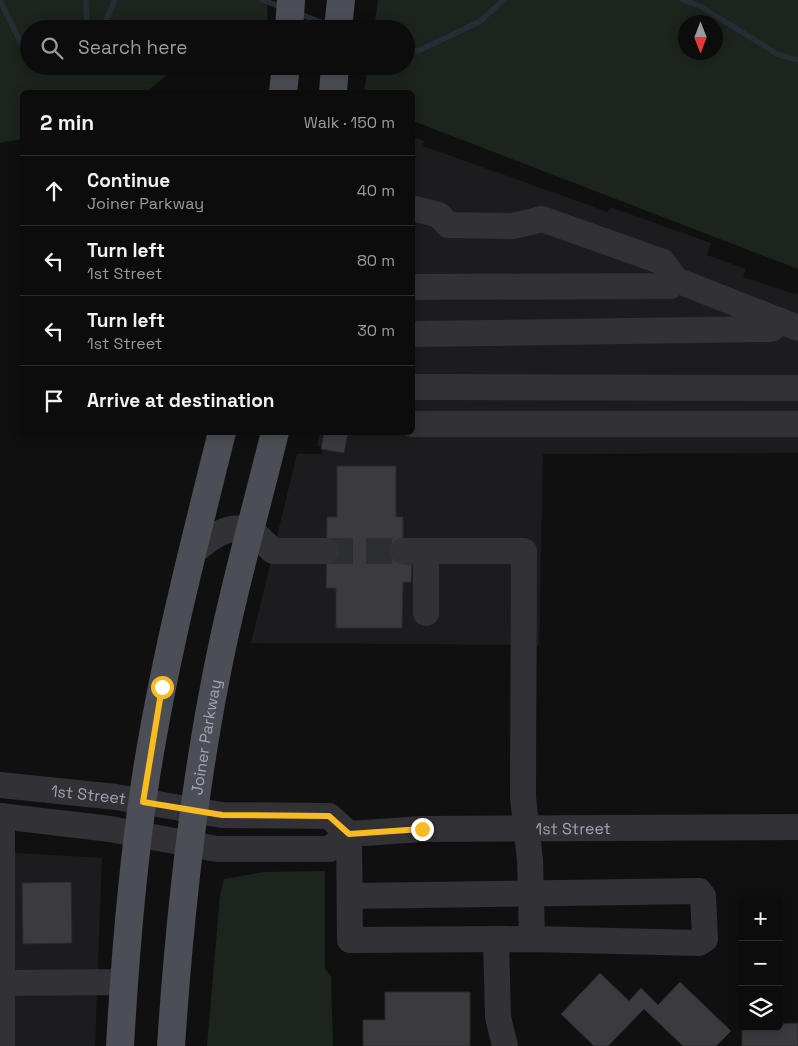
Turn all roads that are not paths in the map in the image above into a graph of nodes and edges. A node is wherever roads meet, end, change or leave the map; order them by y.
1 (291, 0) edge
2 (341, 0) edge
3 (290, 20) edge
4 (339, 20) edge
5 (415, 209) edge
6 (676, 280) junction
7 (415, 287) edge
8 (789, 324) edge
9 (415, 334) edge
10 (415, 387) edge
11 (798, 388) edge
12 (415, 424) edge
13 (798, 424) edge
14 (221, 435) edge
15 (274, 435) edge
16 (250, 531) junction
17 (327, 551) tunnel mouth
18 (192, 552) junction
19 (426, 613) dead end
20 (0, 785) edge
21 (143, 802) junction
22 (194, 810) junction
23 (1, 816) edge
24 (798, 827) edge
25 (527, 829) junction
26 (139, 834) junction
27 (349, 834) junction
28 (189, 843) junction
29 (531, 894) junction
30 (350, 896) junction
31 (496, 939) junction
32 (532, 939) junction
33 (2, 971) edge
34 (124, 982) junction
35 (2, 1046) edge
36 (120, 1046) edge
37 (172, 1046) edge
38 (505, 1046) edge

1 - 3 main road
2 - 4 main road
5 - 6 street
6 - 7 street
6 - 8 street
8 - 9 street
10 - 11 street
12 - 13 street
14 - 18 main road
15 - 16 main road, Joiner Parkway
16 - 17 street
16 - 18 street
16 - 22 main road, Joiner Parkway
18 - 21 main road
19 - 25 street
20 - 21 street, 1st Street
21 - 22 street, 1st Street
21 - 26 main road
22 - 27 street, 1st Street
22 - 28 main road, Joiner Parkway
23 - 26 street, 1st Street
23 - 33 street
24 - 25 street, 1st Street
25 - 27 street, 1st Street
25 - 29 street
26 - 28 street, 1st Street
26 - 34 main road
27 - 28 street, 1st Street
27 - 30 street
28 - 37 main road, Joiner Parkway
29 - 30 street
29 - 32 street
29 - 32 street
30 - 31 street
31 - 32 street
31 - 38 street
33 - 34 street
33 - 35 street
34 - 36 main road

